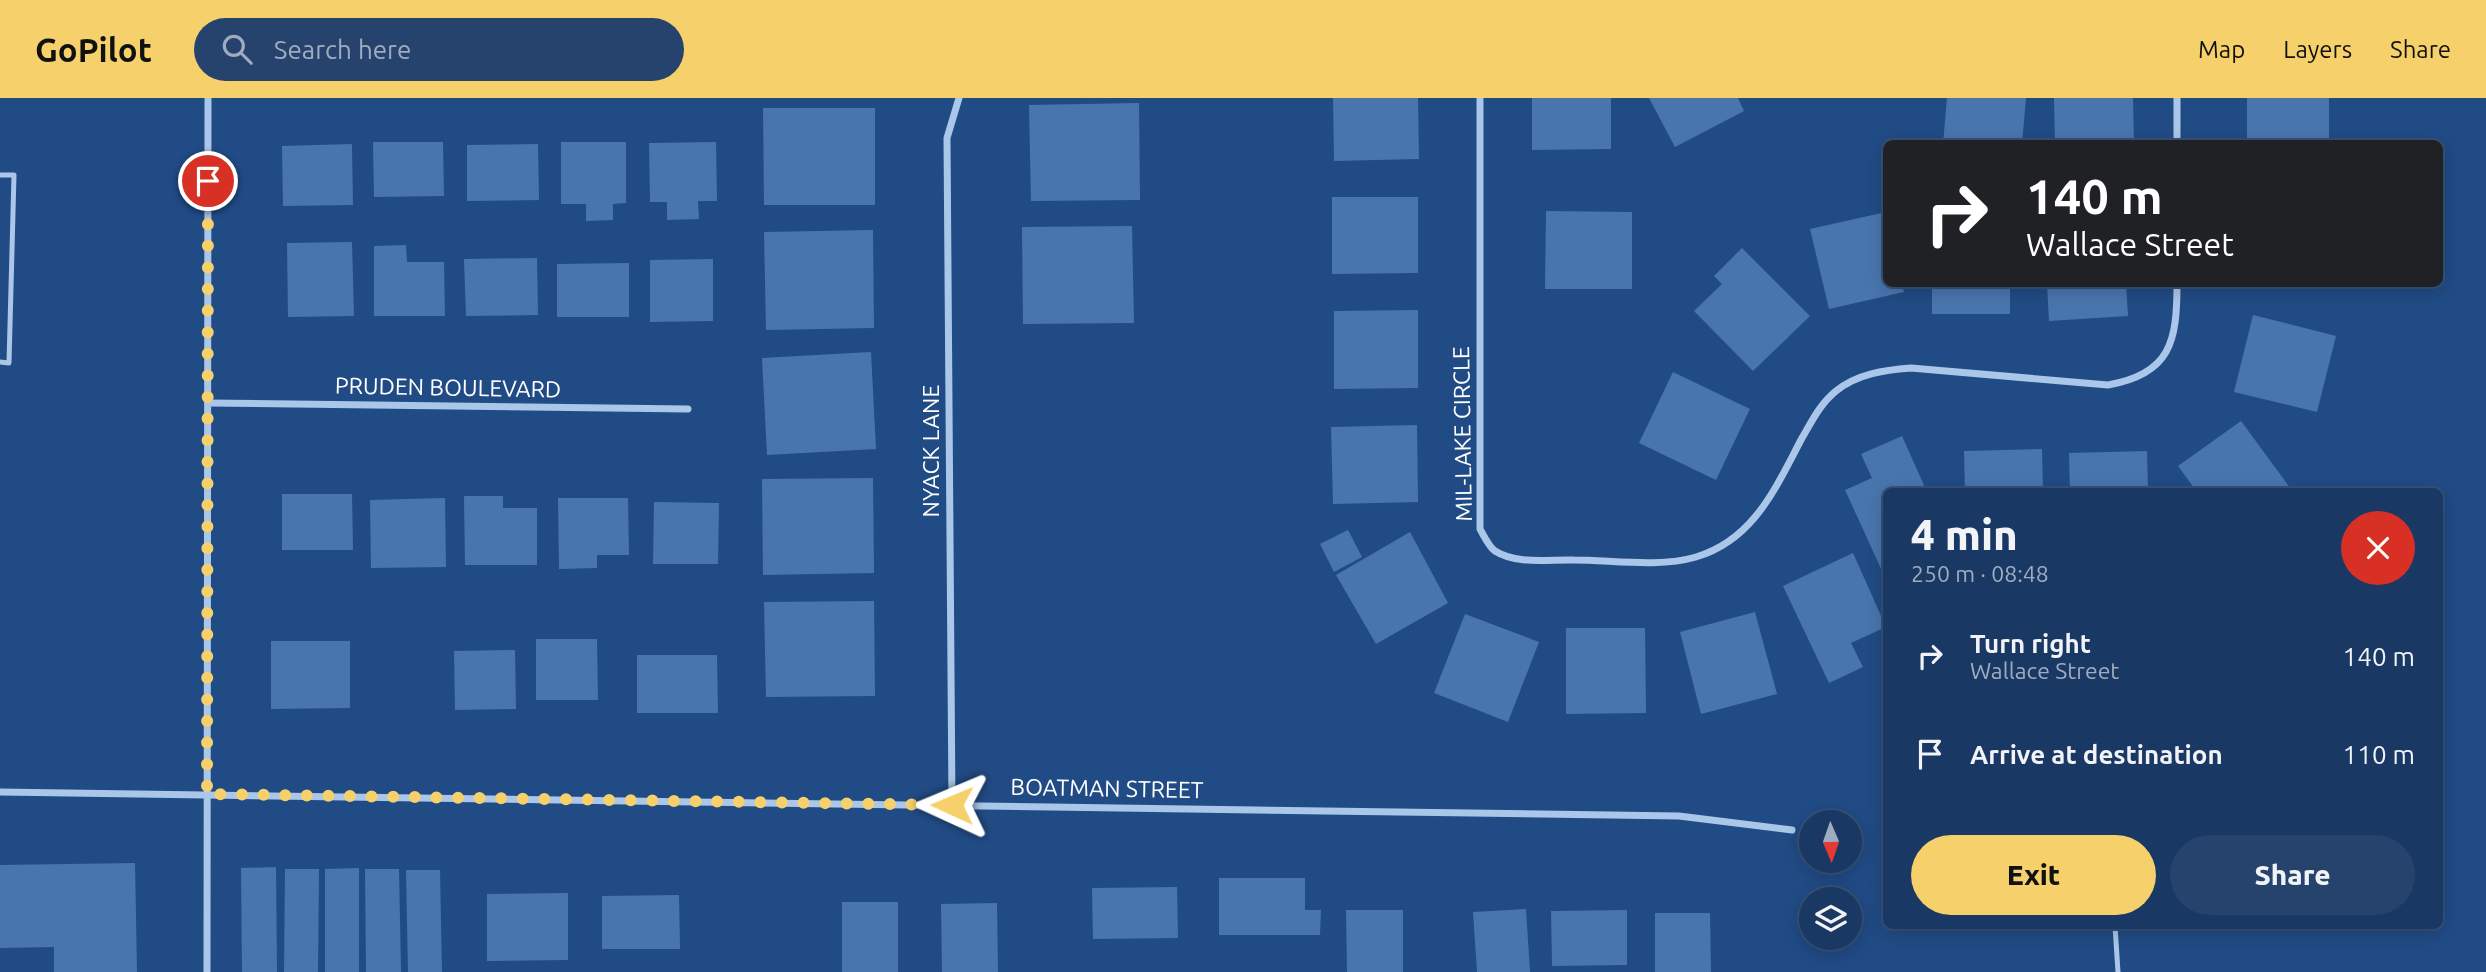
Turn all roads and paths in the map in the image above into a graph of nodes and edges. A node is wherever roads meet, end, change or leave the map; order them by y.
1 (208, 98) edge
2 (959, 98) edge
3 (1480, 98) edge
4 (2177, 98) edge
5 (2177, 140) edge
6 (0, 175) edge
7 (2177, 287) edge
8 (0, 362) edge
9 (208, 403) junction
10 (688, 409) dead end
11 (0, 792) edge
12 (207, 794) junction
13 (952, 805) junction
14 (1792, 830) dead end
15 (2115, 929) edge
16 (207, 972) edge
17 (2118, 972) edge

1 - 9 street
2 - 13 street, NYACK LANE
3 - 7 street, MIL-LAKE CIRCLE
4 - 5 street
6 - 8 lane
9 - 10 street, PRUDEN BOULEVARD
9 - 12 street
11 - 12 street, BOATMAN STREET
12 - 13 street, BOATMAN STREET
12 - 16 street
13 - 14 street, BOATMAN STREET
15 - 17 lane

